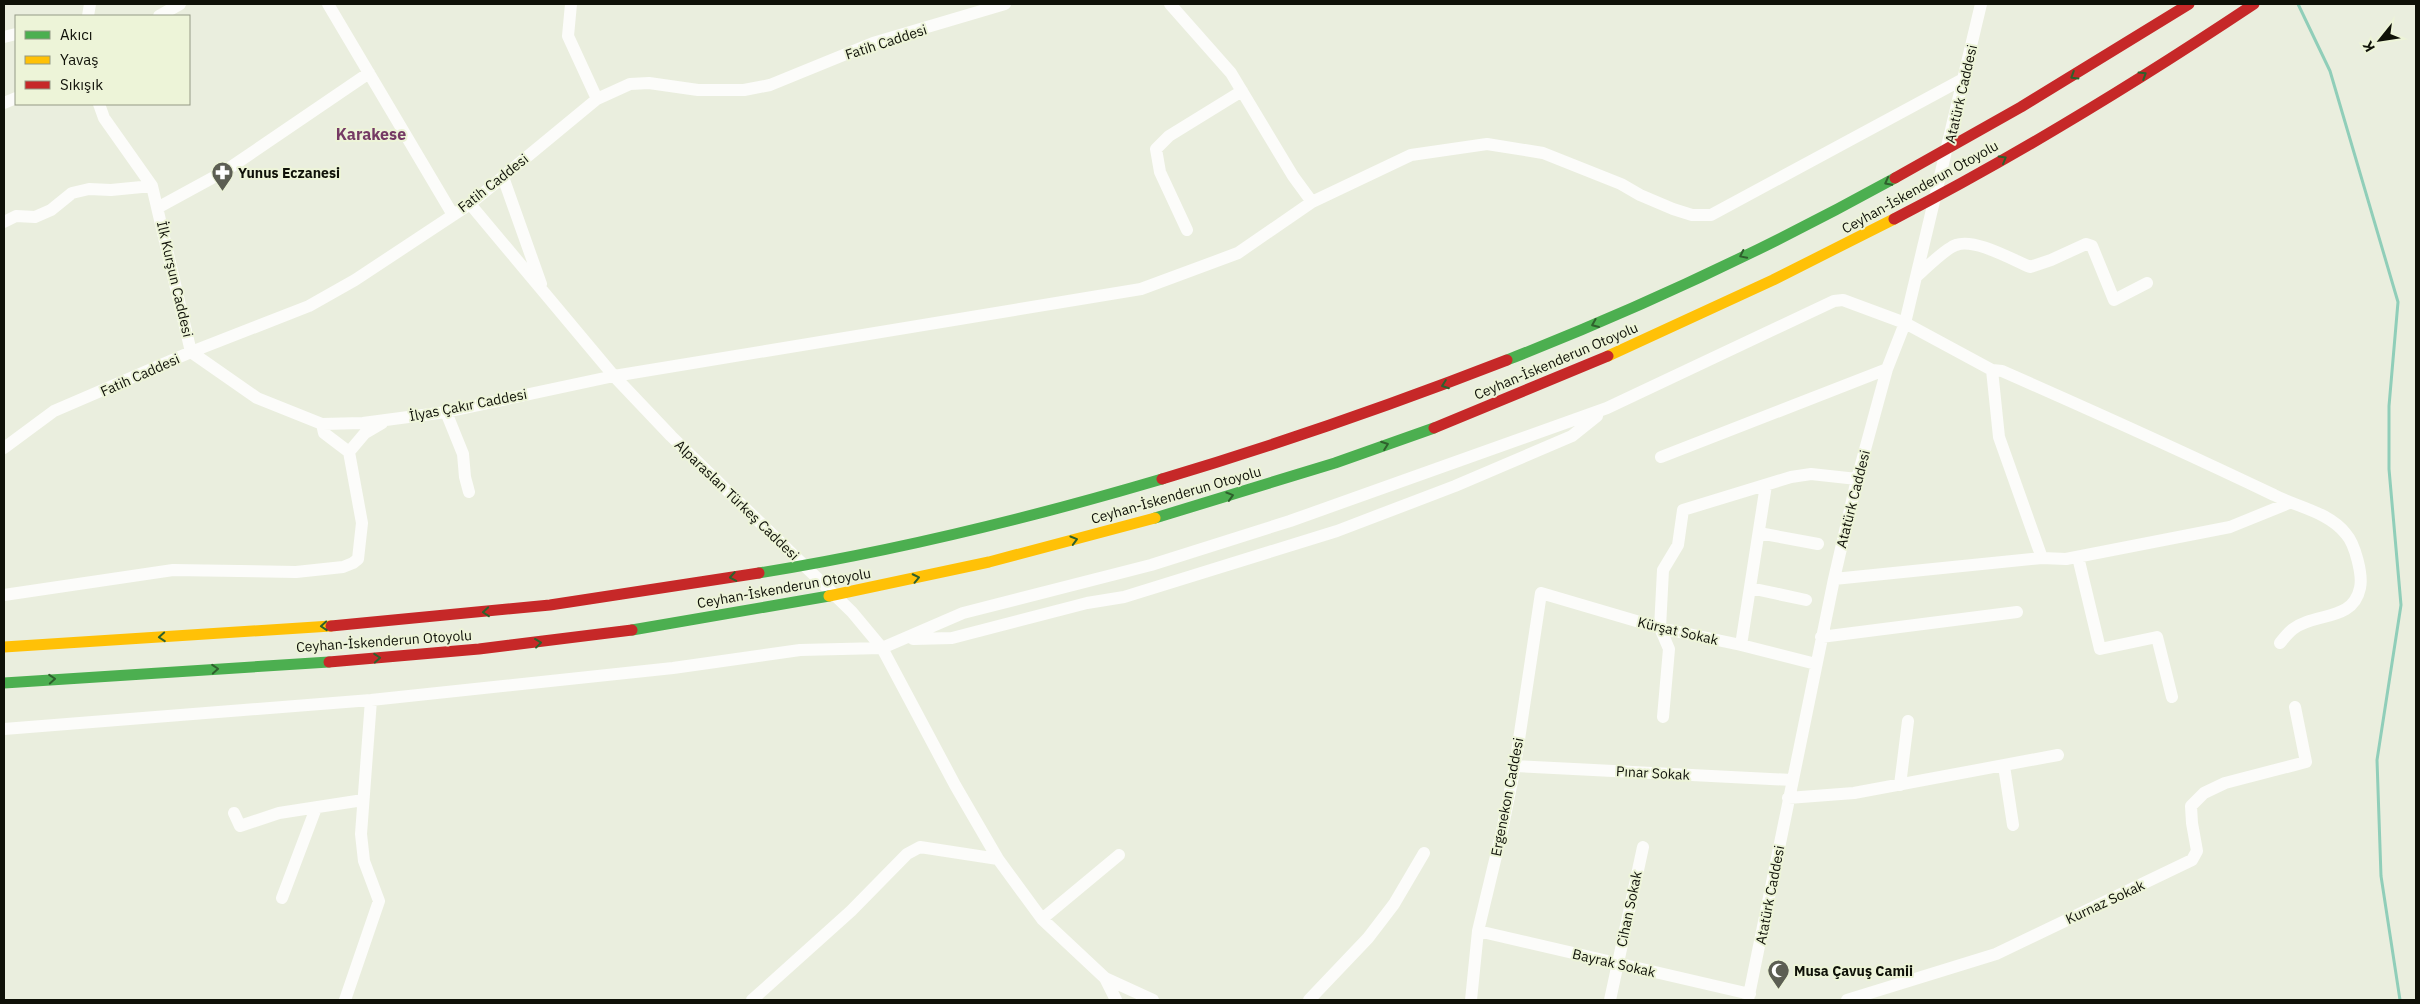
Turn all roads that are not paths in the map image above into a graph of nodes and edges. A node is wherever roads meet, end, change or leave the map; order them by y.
1 (180, 4) edge
2 (328, 4) edge
3 (571, 4) edge
4 (1005, 4) edge
5 (1170, 4) edge
6 (1981, 4) edge
7 (2189, 4) edge
8 (2254, 4) edge
9 (161, 15) edge
10 (369, 73) junction
11 (1965, 78) junction
12 (1242, 91) junction
13 (596, 98) junction
14 (98, 105) edge
15 (503, 177) junction
16 (152, 186) junction
17 (1312, 202) junction
18 (470, 204) junction
19 (159, 207) junction
20 (453, 214) junction
21 (4, 222) edge
22 (1186, 230) dead end
23 (1916, 276) junction
24 (2147, 283) dead end
25 (545, 294) junction
26 (1905, 323) junction
27 (191, 352) junction
28 (1887, 369) junction
29 (1992, 370) junction
30 (614, 376) junction
31 (1606, 408) junction
32 (446, 412) junction
33 (388, 419) junction
34 (322, 424) junction
35 (4, 448) edge
36 (349, 452) junction
37 (1661, 457) dead end
38 (1857, 479) junction
39 (1766, 485) junction
40 (469, 492) dead end
41 (2289, 503) junction
42 (1759, 533) junction
43 (1818, 544) dead end
44 (2078, 556) junction
45 (2042, 558) junction
46 (1834, 579) junction
47 (1750, 588) junction
48 (1542, 593) joint
49 (4, 595) edge
50 (1806, 600) dead end
51 (2017, 612) dead end
52 (1660, 628) junction
53 (1821, 637) junction
54 (903, 639) junction
55 (2280, 642) dead end
56 (1741, 645) junction
57 (4, 647) edge
58 (882, 648) junction
59 (1816, 664) junction
60 (4, 683) edge
61 (2172, 697) dead end
62 (371, 700) junction
63 (2295, 707) dead end
64 (1663, 717) dead end
65 (1908, 721) dead end
66 (4, 729) edge
67 (2058, 755) dead end
68 (1515, 766) junction
69 (2004, 766) junction
70 (1792, 780) junction
71 (1900, 785) junction
72 (1788, 798) junction
73 (363, 800) junction
74 (316, 808) junction
75 (234, 813) dead end
76 (2013, 825) dead end
77 (1643, 847) dead end
78 (1424, 854) dead end
79 (1119, 855) dead end
80 (998, 859) junction
81 (282, 898) dead end
82 (1042, 919) junction
83 (1478, 931) junction
84 (1617, 965) junction
85 (1105, 978) junction
86 (1749, 997) edge
87 (345, 1000) edge
88 (752, 1000) edge
89 (1116, 1000) edge
90 (1152, 1000) edge
91 (1309, 1000) edge
92 (1471, 1000) edge
93 (1610, 1000) edge
94 (1847, 1000) edge

1 - 9 street
2 - 10 street
3 - 13 street
4 - 13 street, Fatih Caddesi
5 - 12 street
6 - 11 street, Atatürk Caddesi
7 -> 57 highway, Ceyhan-İskenderun Otoyolu
60 -> 8 highway, Ceyhan-İskenderun Otoyolu
10 - 19 street
10 - 20 street
11 - 17 street, İlyas Çakır Caddesi
11 - 23 street, Atatürk Caddesi
12 - 17 street
12 - 22 street
13 - 15 street, Fatih Caddesi
14 - 16 street, İlk Kurşun Caddesi
15 - 18 street, Fatih Caddesi
15 - 25 street
16 - 19 street, İlk Kurşun Caddesi
16 - 21 street
17 - 30 street, İlyas Çakır Caddesi
18 - 20 street, Fatih Caddesi
18 - 25 street, Alparaslan Türkeş Caddesi
19 - 27 street, İlk Kurşun Caddesi
20 - 27 street, Fatih Caddesi
23 - 24 street
23 - 26 street, Atatürk Caddesi
25 - 30 street, Alparaslan Türkeş Caddesi
26 - 28 street, Atatürk Caddesi
26 - 29 street
26 - 31 street
27 - 34 street, İlk Kurşun Caddesi
27 - 35 street, Fatih Caddesi
28 - 37 street
28 - 38 street, Atatürk Caddesi
29 - 41 street
29 - 45 street
30 - 32 street, İlyas Çakır Caddesi
30 - 58 street, Alparaslan Türkeş Caddesi
31 - 54 street
31 - 54 street
32 - 33 street, İlyas Çakır Caddesi
32 - 40 street
33 - 34 street, İlyas Çakır Caddesi
33 - 36 street
34 - 36 street
36 - 49 street
38 - 39 street
38 - 46 street, Atatürk Caddesi
39 - 42 street
39 - 52 street
41 - 44 street
41 - 55 street
42 - 43 street
42 - 47 street
44 - 45 street
44 - 61 street
45 - 46 street
46 - 53 street, Atatürk Caddesi
47 - 50 street
47 - 56 street
48 - 52 street, Kürşat Sokak
48 - 68 street, Ergenekon Caddesi
51 - 53 street
52 - 56 street, Kürşat Sokak
52 - 64 street
53 - 59 street, Atatürk Caddesi
54 - 58 street
56 - 59 street, Kürşat Sokak
58 - 62 street
58 - 80 street, Alparaslan Türkeş Caddesi
59 - 70 street, Atatürk Caddesi
62 - 66 street
62 - 73 street
63 - 94 street, Kurnaz Sokak
65 - 71 street
67 - 69 street
68 - 70 street, Pınar Sokak
68 - 83 street, Ergenekon Caddesi
69 - 71 street
69 - 76 street
70 - 72 street, Atatürk Caddesi
71 - 72 street
72 - 86 street, Atatürk Caddesi
73 - 74 street
73 - 87 street
74 - 75 street
74 - 81 street
77 - 84 street, Cihan Sokak
78 - 91 street
79 - 82 street
80 - 82 street, Alparaslan Türkeş Caddesi
80 - 88 street
82 - 85 street, Alparaslan Türkeş Caddesi
83 - 84 street, Bayrak Sokak
83 - 92 street, Ergenekon Caddesi
84 - 86 street, Bayrak Sokak
84 - 93 street, Cihan Sokak
85 - 89 street
85 - 90 street

